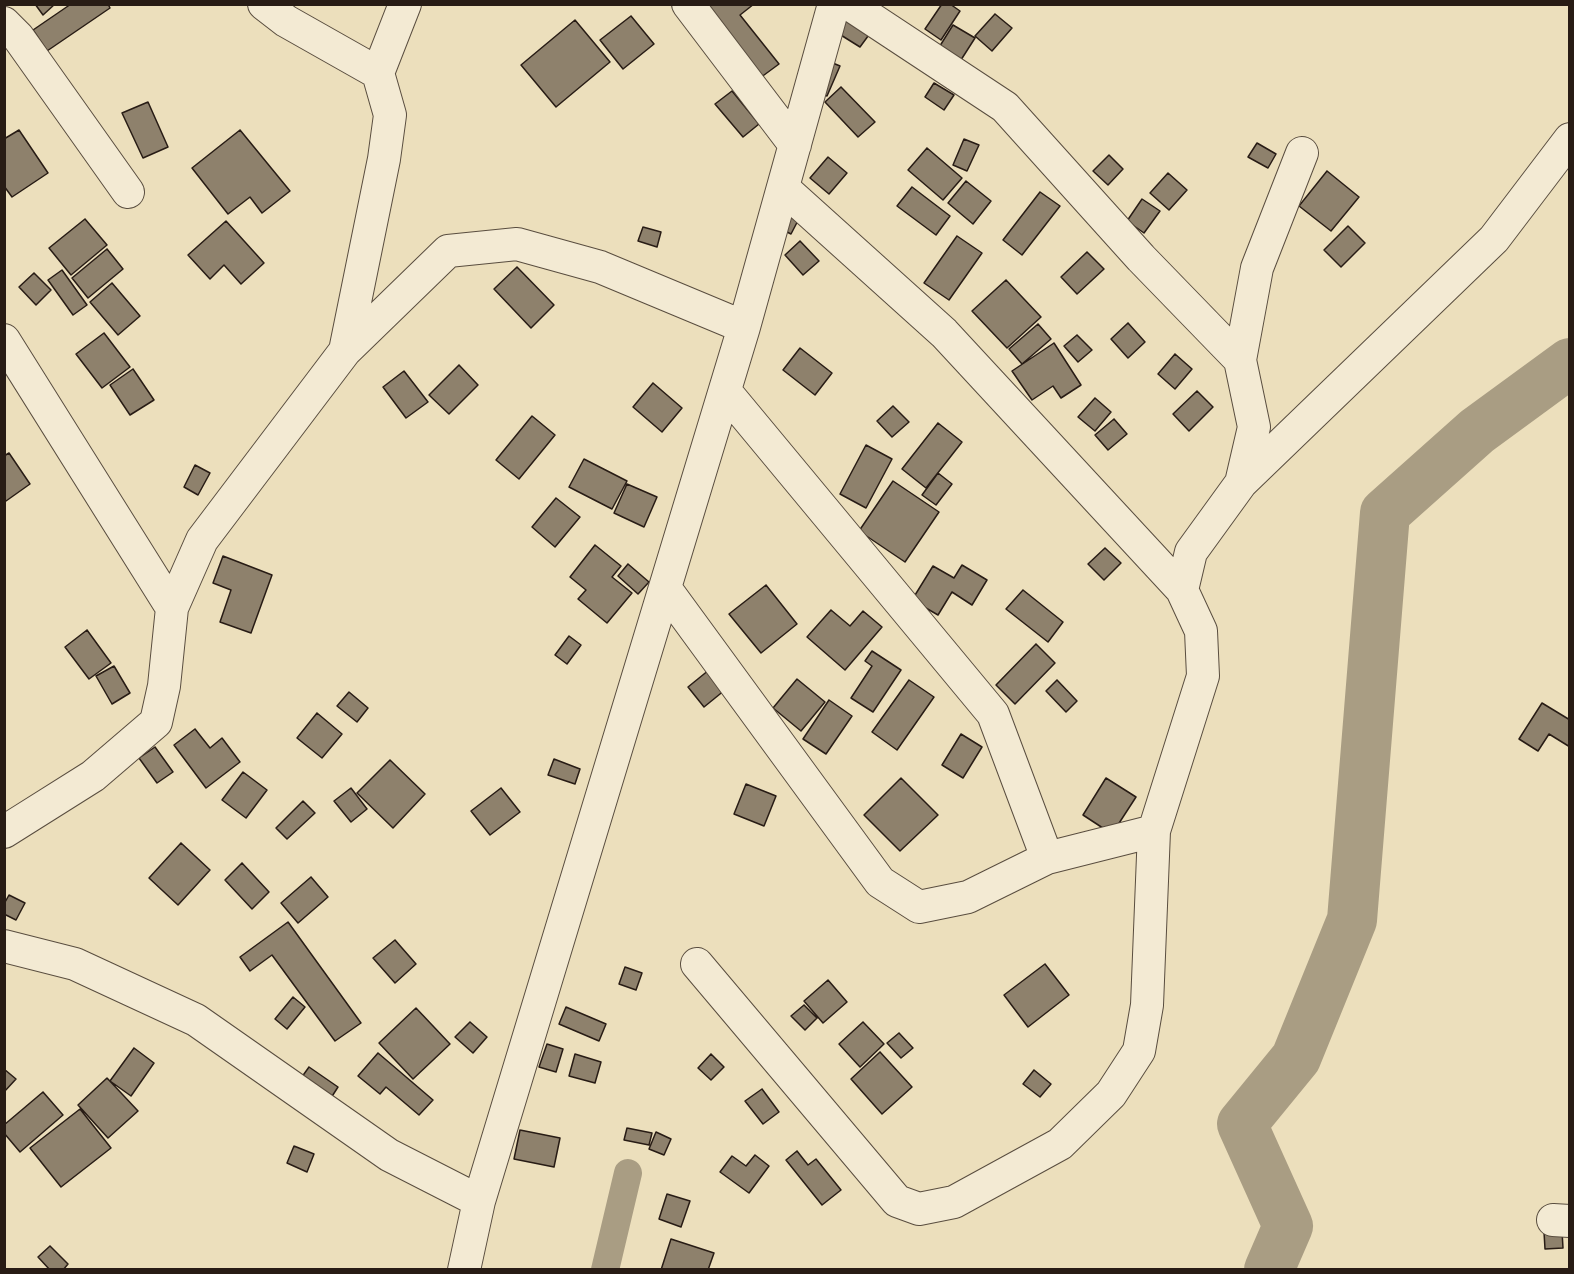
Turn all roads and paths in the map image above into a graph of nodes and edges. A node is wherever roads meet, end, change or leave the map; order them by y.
1 (264, 4) edge
2 (405, 4) edge
3 (688, 4) edge
4 (834, 4) edge
5 (849, 4) edge
6 (9, 37) edge
7 (378, 73) junction
8 (1569, 139) edge
9 (795, 145) junction
10 (1302, 153) dead end
11 (783, 188) junction
12 (128, 192) dead end
13 (744, 327) junction
14 (4, 340) edge
15 (345, 351) junction
16 (1240, 360) junction
17 (725, 391) junction
18 (1241, 483) junction
19 (665, 588) junction
20 (1182, 590) junction
21 (172, 608) junction
22 (1154, 831) junction
23 (4, 832) edge
24 (1047, 858) junction
25 (4, 946) edge
26 (697, 964) dead end
27 (479, 1201) junction
28 (465, 1269) edge

1 - 7 street
2 - 7 street
3 - 9 street
4 - 9 street
5 - 16 street
6 - 12 street
7 - 15 street
8 - 18 street
9 - 11 street
10 - 16 street
11 - 13 street
11 - 20 street
13 - 15 street
13 - 17 street
14 - 21 street
15 - 21 street
16 - 18 street
17 - 19 street
17 - 24 street
18 - 20 street
19 - 24 street
19 - 27 street
20 - 22 street
21 - 23 street
22 - 24 street
22 - 26 street
25 - 27 street
27 - 28 street

